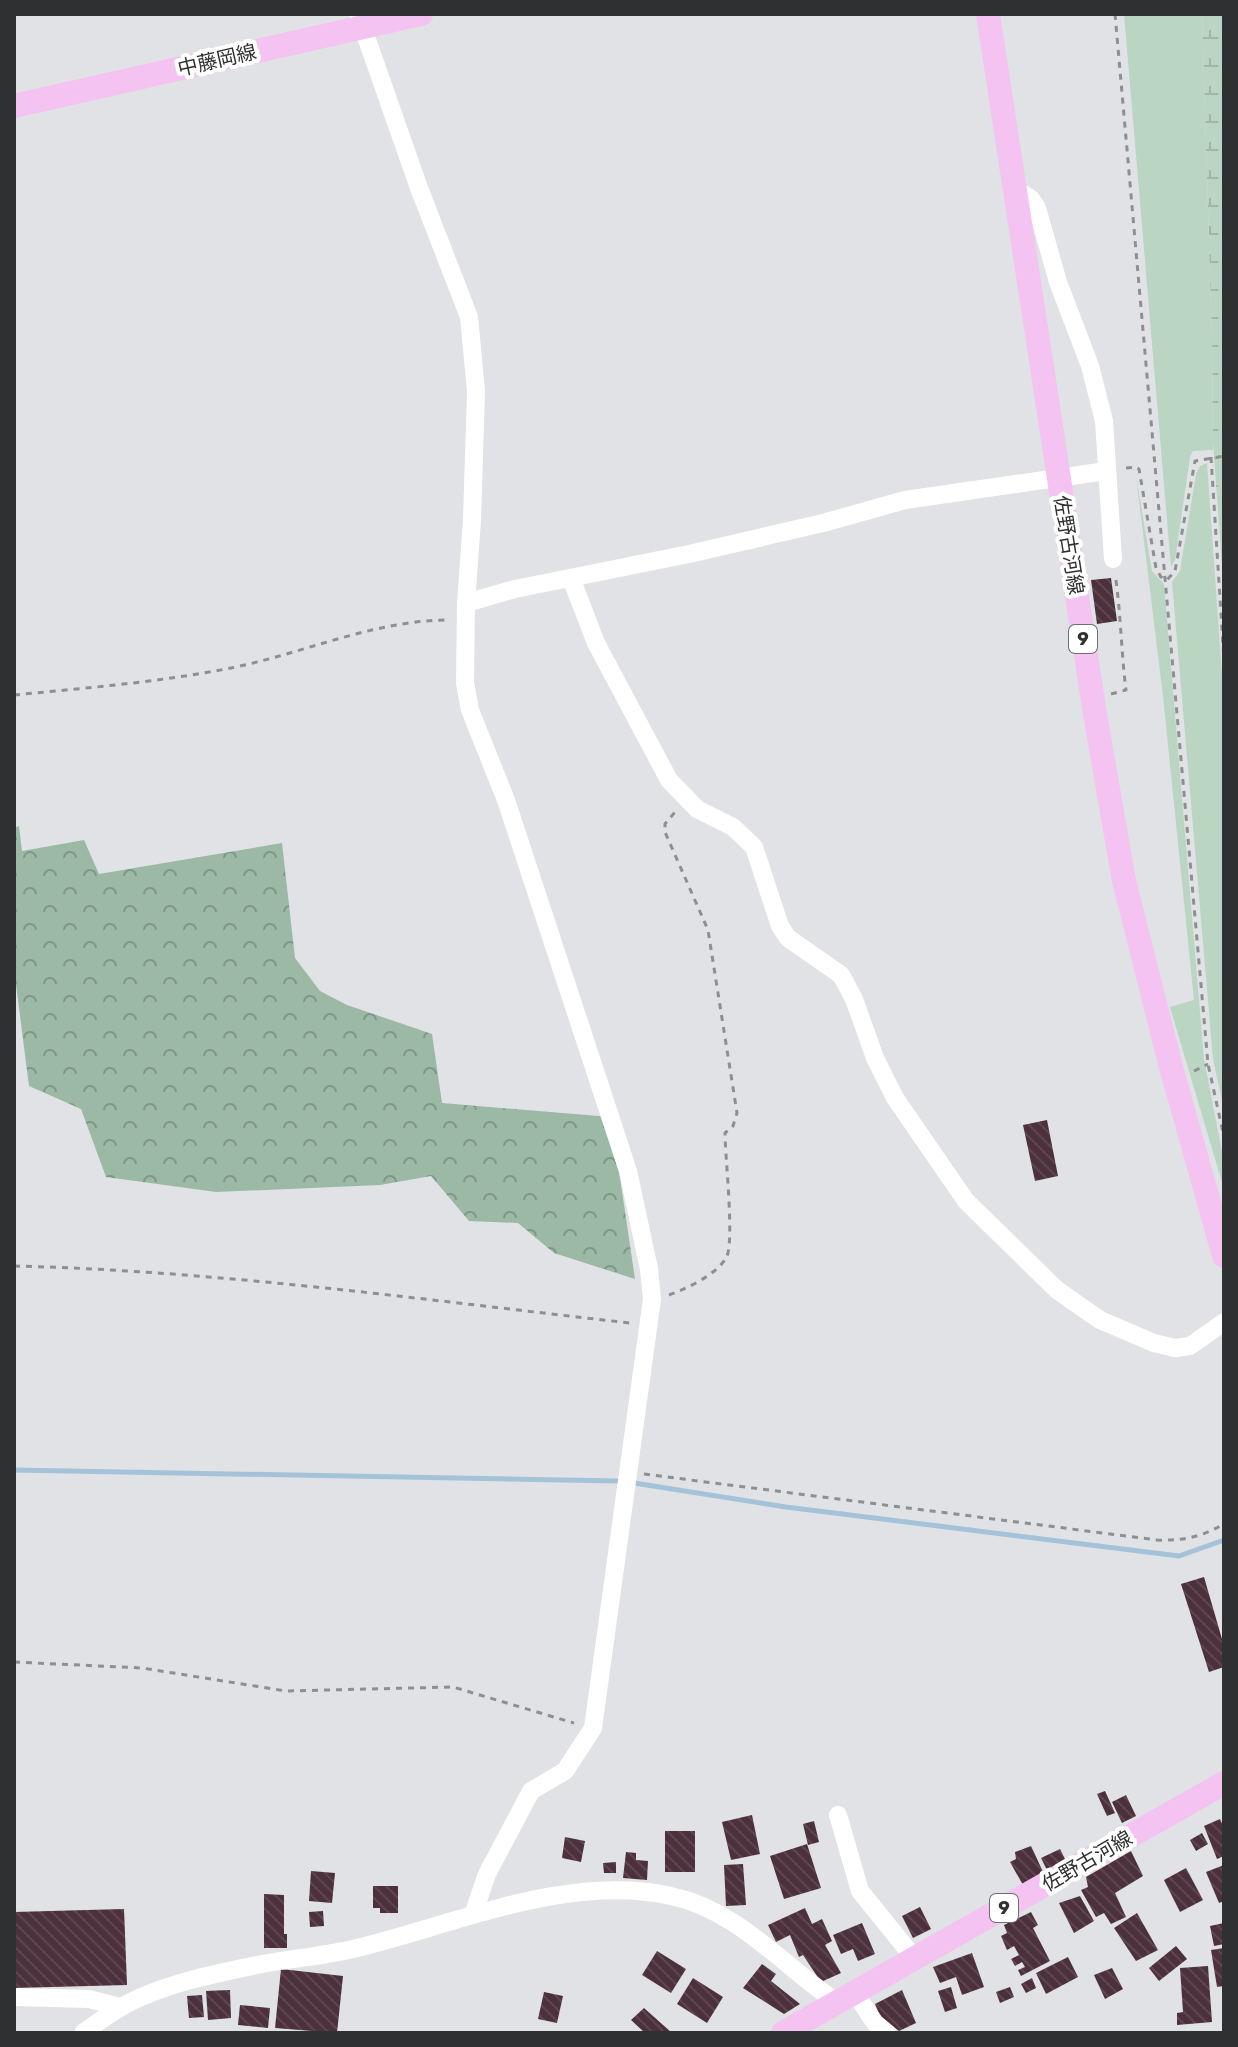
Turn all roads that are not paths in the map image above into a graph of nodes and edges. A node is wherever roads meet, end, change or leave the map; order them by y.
1 (421, 14) edge
2 (988, 14) edge
3 (360, 20) edge
4 (14, 106) edge
5 (1015, 189) junction
6 (1106, 471) junction
7 (1059, 479) junction
8 (1113, 559) road end
9 (571, 578) junction
10 (466, 611) junction
11 (1224, 1256) edge
12 (1224, 1322) edge
13 (1222, 1790) edge
14 (838, 1815) dead end
15 (473, 1915) junction
16 (915, 1959) junction
17 (14, 1997) edge
18 (846, 1998) junction
19 (120, 2007) junction
20 (83, 2033) edge
21 (783, 2033) edge
22 (887, 2033) edge

1 - 3 main road, 中藤岡線
2 - 5 main road, 佐野古河線 / 9
3 - 4 main road, 中藤岡線
3 - 10 street
5 - 6 street
5 - 7 main road, 佐野古河線 / 9
6 - 7 street
6 - 8 street
7 - 9 street
7 - 11 main road, 佐野古河線 / 9
9 - 10 street
9 - 12 street
10 - 15 street
13 - 16 main road, 佐野古河線 / 9
14 - 16 street
15 - 18 street
15 - 19 street
16 - 18 main road, 佐野古河線 / 9
17 - 19 street
18 - 21 main road, 佐野古河線 / 9
18 - 22 street
19 - 20 street

